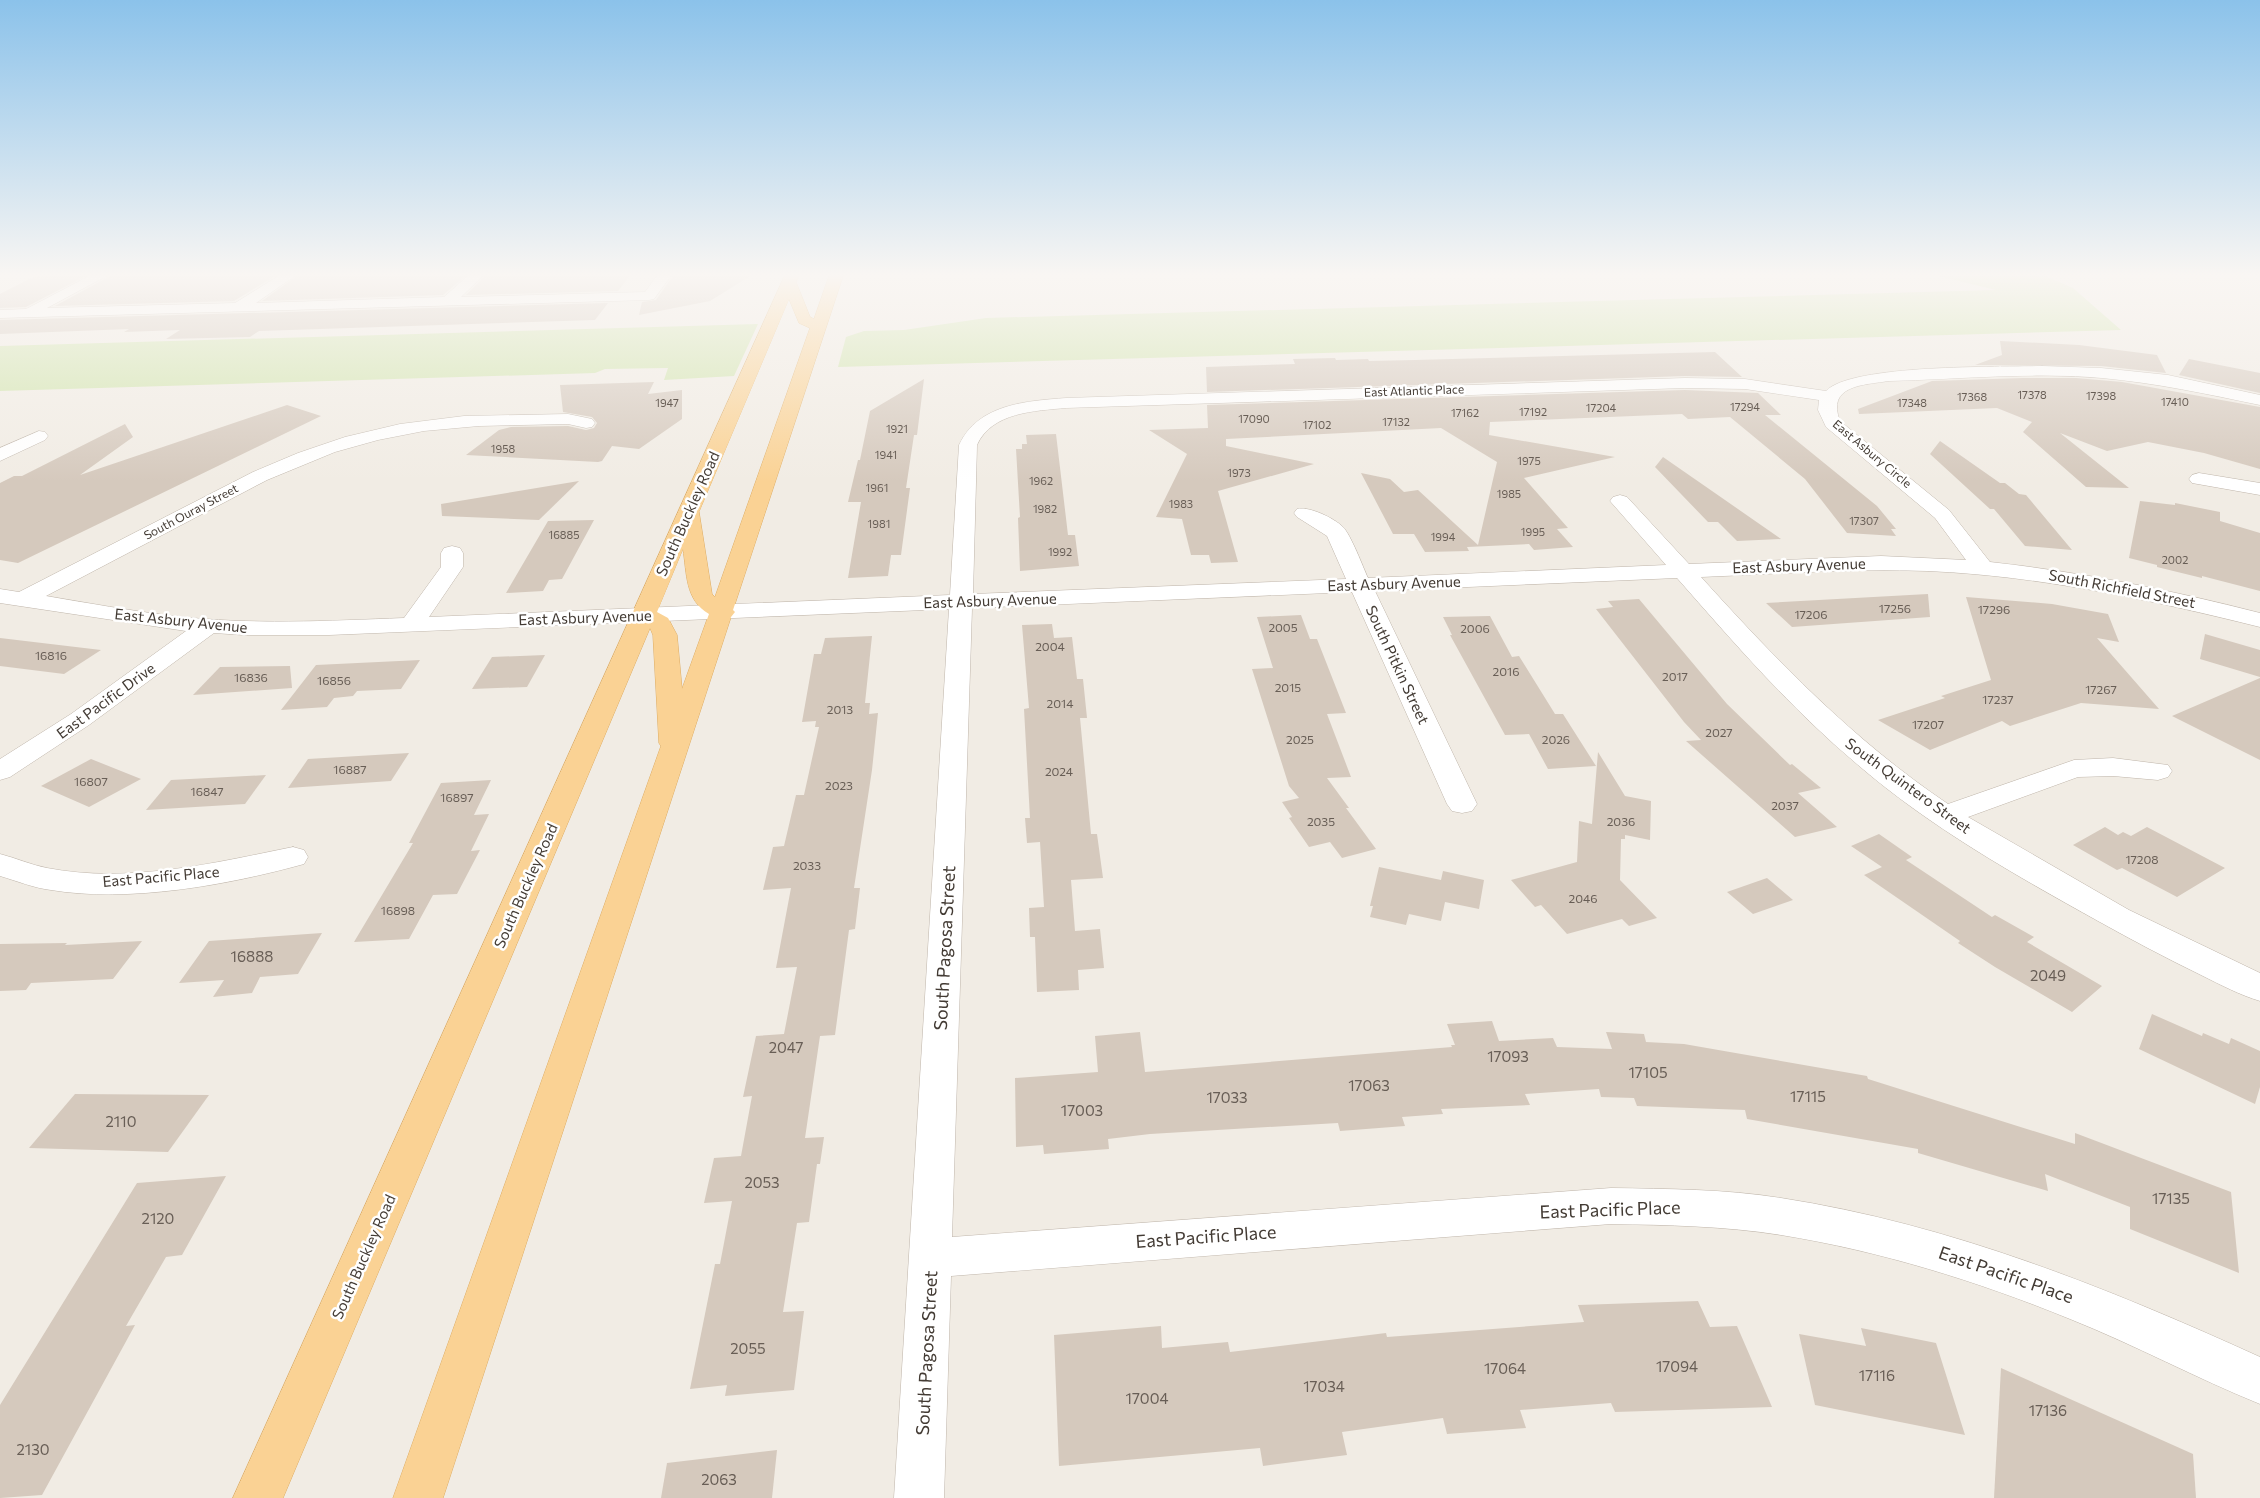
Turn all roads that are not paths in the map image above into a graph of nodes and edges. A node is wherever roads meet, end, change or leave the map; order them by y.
1 (762, 343) edge
2 (815, 343) edge
3 (1828, 396) junction
4 (2260, 400) edge
5 (1001, 415) joint
6 (586, 423) dead end
7 (39, 436) dead end
8 (0, 454) edge
9 (2199, 479) dead end
10 (2260, 489) edge
11 (1620, 501) dead end
12 (688, 513) junction
13 (1304, 513) dead end
14 (452, 553) dead end
15 (1982, 567) junction
16 (1683, 571) junction
17 (1360, 585) junction
18 (11, 598) edge
19 (961, 602) junction
20 (723, 612) junction
21 (644, 615) junction
22 (2260, 620) edge
23 (411, 625) junction
24 (208, 626) junction
25 (674, 755) junction
26 (0, 771) edge
27 (2158, 771) dead end
28 (1462, 804) dead end
29 (1946, 815) junction
30 (293, 857) dead end
31 (0, 864) edge
32 (2260, 988) edge
33 (931, 1258) junction
34 (2260, 1381) edge
35 (258, 1498) edge
36 (418, 1498) edge
37 (919, 1498) edge

1 - 12 main road, South Buckley Road
2 - 20 main road
3 - 4 street
3 - 5 street, East Atlantic Place
3 - 15 street, East Asbury Circle
5 - 19 street, South Pagosa Street
6 - 18 street, South Ouray Street
7 - 8 street
9 - 10 street
11 - 16 street, South Quintero Street
12 - 20 main road
12 - 21 main road, South Buckley Road
13 - 17 street, South Pitkin Street
14 - 23 street
15 - 16 street, East Asbury Avenue
15 - 22 street, South Richfield Street
16 - 17 street, East Asbury Avenue
16 - 29 street, South Quintero Street
17 - 19 street, East Asbury Avenue
17 - 28 street, South Pitkin Street
18 - 24 street, East Asbury Avenue
19 - 20 street, East Asbury Avenue
19 - 33 street, South Pagosa Street
20 - 21 street, East Asbury Avenue
20 - 25 main road
21 - 23 street, East Asbury Avenue
21 - 25 main road
21 - 35 main road, South Buckley Road
23 - 24 street, East Asbury Avenue
24 - 26 street, East Pacific Drive
25 - 36 main road
27 - 29 street
29 - 32 street, South Quintero Street
30 - 31 street, East Pacific Place
33 - 34 street, East Pacific Place
33 - 37 street, South Pagosa Street

